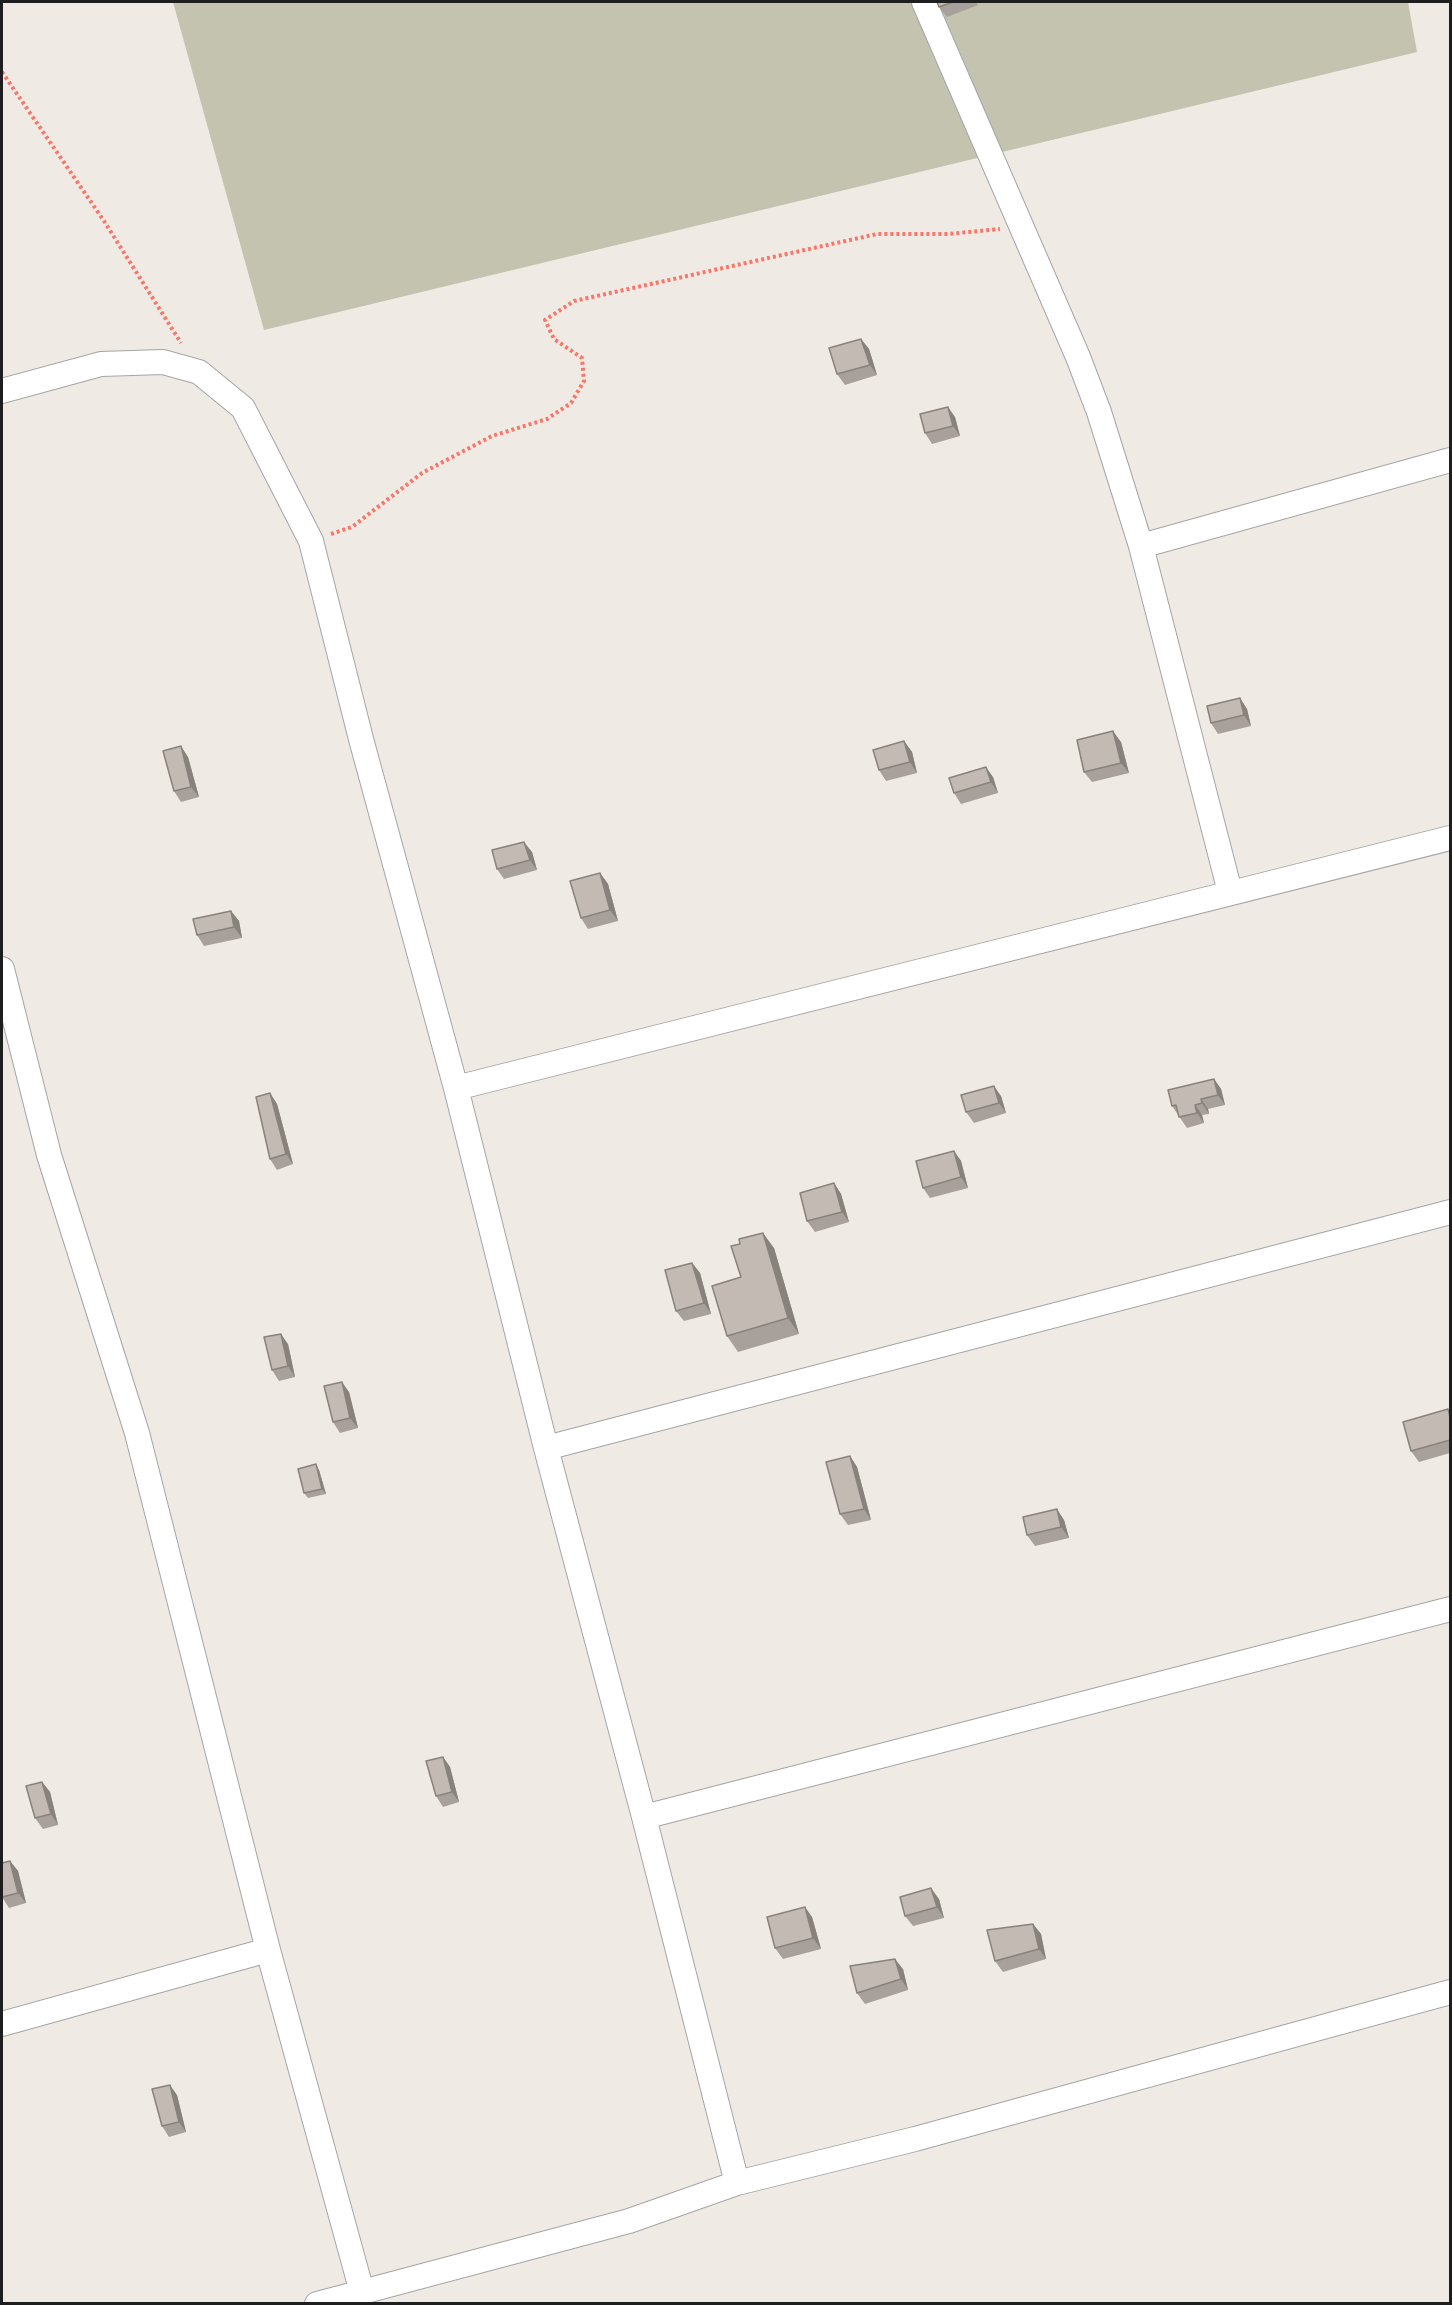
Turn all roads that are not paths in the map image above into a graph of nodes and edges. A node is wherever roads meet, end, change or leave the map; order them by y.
1 (924, 2) edge
2 (2, 391) edge
3 (1450, 460) edge
4 (1141, 546) junction
5 (1450, 838) edge
6 (1230, 892) junction
7 (2, 969) edge
8 (456, 1088) junction
9 (1450, 1212) edge
10 (546, 1448) junction
11 (1450, 1609) edge
12 (644, 1817) junction
13 (268, 1950) junction
14 (1450, 1992) edge
15 (2, 2024) edge
16 (737, 2183) junction
17 (362, 2292) junction
18 (317, 2304) edge

1 - 4 street
2 - 8 street
3 - 4 street
4 - 6 street
5 - 6 street
6 - 8 street
7 - 13 street
8 - 10 street
9 - 10 street
10 - 12 street
11 - 12 street
12 - 16 street
13 - 15 street
13 - 17 street
14 - 16 street
16 - 17 street
17 - 18 street

